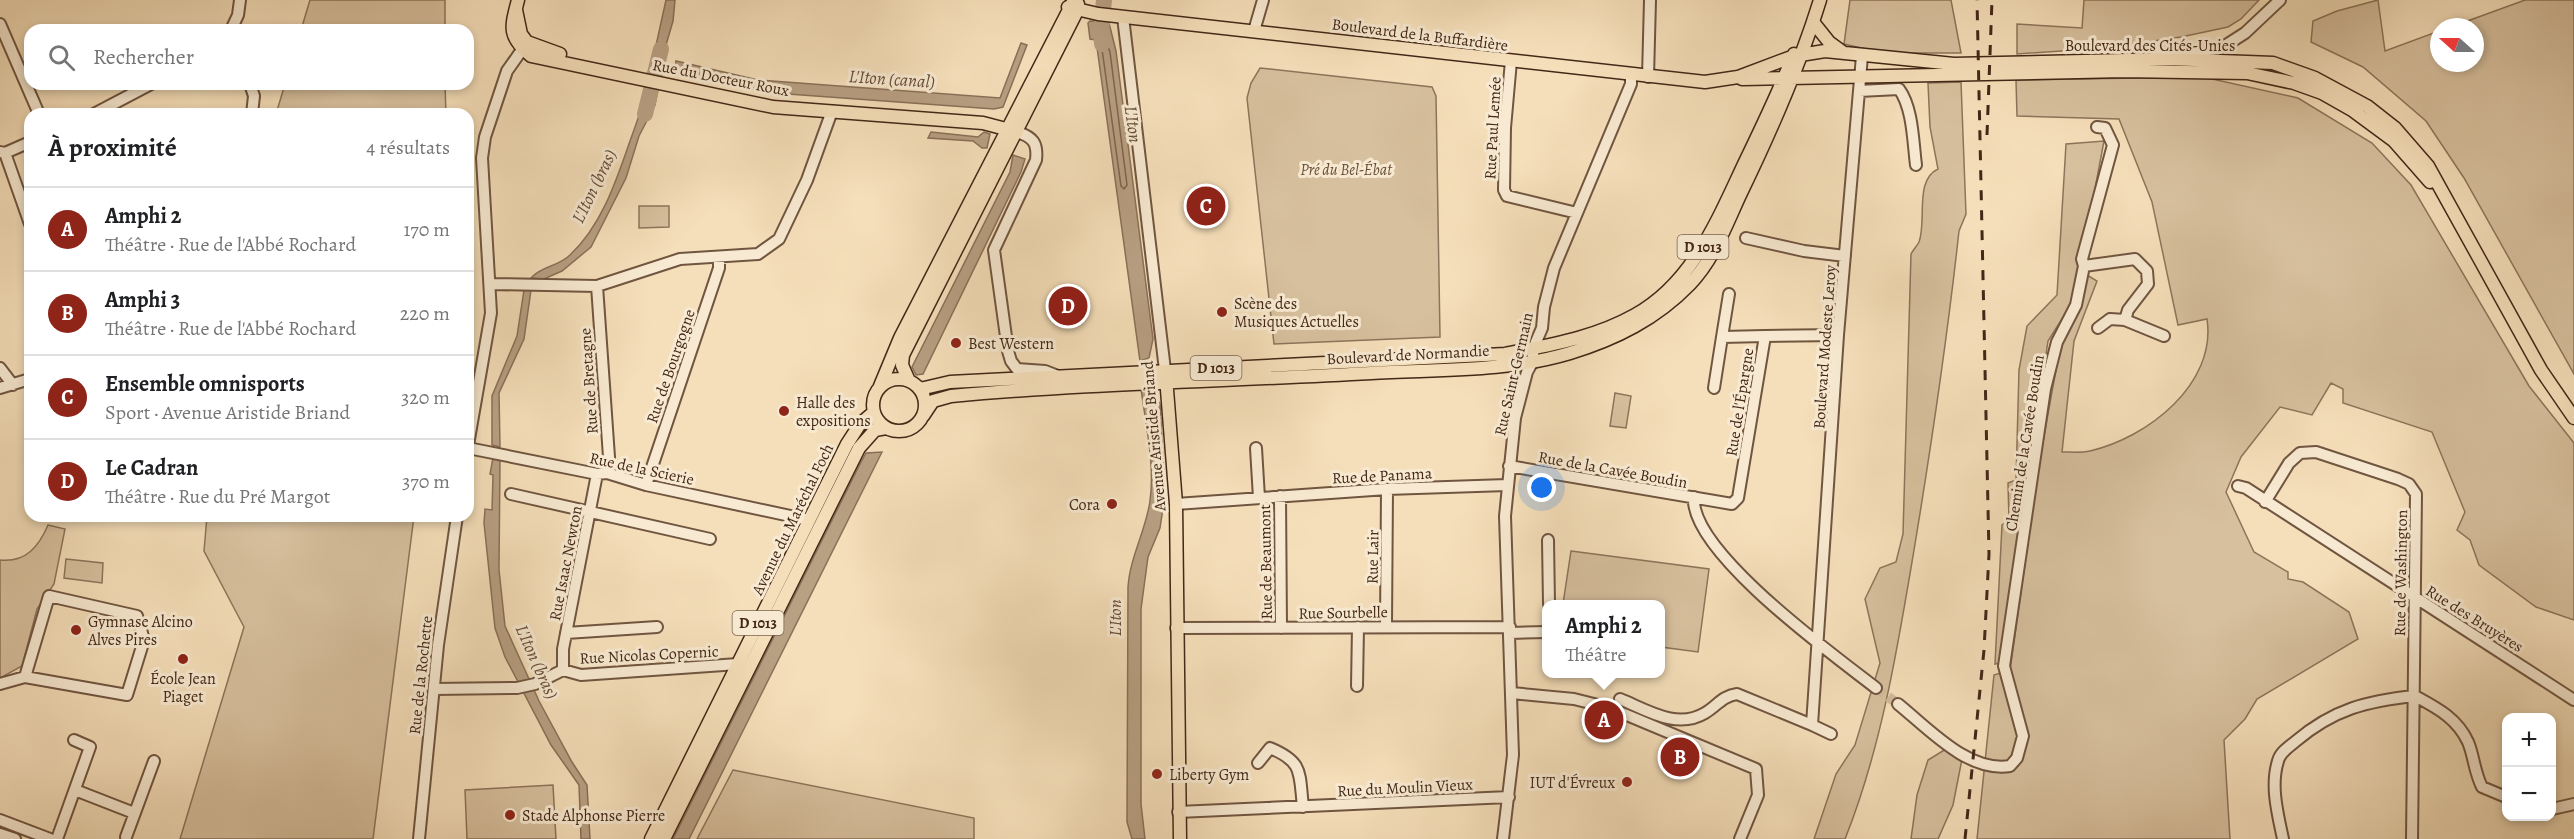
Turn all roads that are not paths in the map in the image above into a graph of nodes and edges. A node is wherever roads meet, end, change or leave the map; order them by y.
1 (240, 0) edge
2 (1263, 0) edge
3 (1650, 0) edge
4 (1812, 0) edge
5 (1820, 0) edge
6 (2280, 0) edge
7 (517, 5) edge
8 (1075, 5) edge
9 (1111, 16) junction
10 (1142, 19) junction
11 (1813, 22) junction
12 (0, 24) edge
13 (234, 24) edge
14 (1254, 31) junction
15 (1126, 33) junction
16 (525, 46) junction
17 (1845, 53) junction
18 (1798, 55) junction
19 (1862, 56) junction
20 (2098, 60) junction
21 (1511, 61) junction
22 (1631, 75) junction
23 (1861, 76) junction
24 (1648, 77) junction
25 (1732, 78) junction
26 (1795, 78) junction
27 (24, 79) edge
28 (29, 90) edge
29 (140, 90) edge
30 (252, 90) edge
31 (1859, 91) junction
32 (1777, 106) junction
33 (36, 108) edge
34 (105, 108) edge
35 (253, 108) edge
36 (832, 111) junction
37 (2097, 127) dead end
38 (1012, 130) junction
39 (24, 144) edge
40 (3, 152) edge
41 (1916, 165) dead end
42 (2444, 199) junction
43 (24, 208) edge
44 (1577, 213) junction
45 (1746, 238) dead end
46 (1845, 256) junction
47 (719, 257) junction
48 (2084, 266) junction
49 (490, 284) junction
50 (597, 286) junction
51 (1729, 294) dead end
52 (2125, 320) junction
53 (2098, 328) dead end
54 (1838, 335) junction
55 (1766, 336) junction
56 (2164, 336) dead end
57 (1722, 337) junction
58 (1533, 355) junction
59 (0, 368) edge
60 (1165, 370) junction
61 (1061, 378) junction
62 (909, 381) junction
63 (24, 382) edge
64 (1167, 384) junction
65 (13, 385) junction
66 (880, 386) junction
67 (0, 388) edge
68 (1714, 388) dead end
69 (920, 389) junction
70 (874, 412) junction
71 (474, 414) edge
72 (923, 416) junction
73 (2574, 418) edge
74 (886, 428) junction
75 (474, 447) edge
76 (1256, 448) dead end
77 (1509, 466) junction
78 (602, 474) junction
79 (646, 485) junction
80 (1507, 485) junction
81 (2238, 486) dead end
82 (1387, 489) junction
83 (511, 494) dead end
84 (1280, 496) junction
85 (1694, 497) junction
86 (1259, 498) junction
87 (2265, 502) junction
88 (1176, 504) junction
89 (589, 511) junction
90 (810, 520) junction
91 (456, 522) edge
92 (710, 539) dead end
93 (1548, 540) dead end
94 (2413, 597) junction
95 (1548, 600) edge
96 (1386, 626) junction
97 (657, 627) dead end
98 (1358, 627) junction
99 (1176, 628) junction
100 (1281, 628) junction
101 (1510, 630) junction
102 (1542, 632) edge
103 (566, 633) junction
104 (1818, 641) junction
105 (738, 664) junction
106 (563, 670) junction
107 (25, 677) junction
108 (0, 684) edge
109 (1358, 686) dead end
110 (1876, 688) tunnel mouth
111 (434, 689) junction
112 (1512, 693) junction
113 (2415, 696) junction
114 (1620, 699) dead end
115 (2574, 700) edge
116 (1898, 704) tunnel mouth
117 (1812, 726) junction
118 (1832, 734) dead end
119 (74, 740) dead end
120 (154, 761) dead end
121 (1258, 763) dead end
122 (75, 790) junction
123 (2502, 795) edge
124 (1509, 797) junction
125 (2574, 804) edge
126 (1303, 807) junction
127 (2556, 808) edge
128 (134, 813) junction
129 (1178, 813) junction
130 (0, 820) edge
131 (0, 834) edge
132 (126, 837) dead end
133 (15, 839) edge
134 (50, 839) edge
135 (57, 839) edge
136 (419, 839) edge
137 (651, 839) edge
138 (664, 839) edge
139 (1180, 839) edge
140 (1503, 839) edge
141 (1740, 839) edge
142 (2283, 839) edge
143 (2412, 839) edge

1 - 13 street
2 - 14 street
3 - 24 street
4 - 18 main road, D 1013
5 - 11 main road, D 1013
6 - 20 street
7 - 16 main road
8 - 9 main road, Boulevard de la Buffardière
8 - 38 main road
9 - 10 main road, Boulevard de la Buffardière
9 - 15 street, Avenue Aristide Briand
10 - 14 main road, Boulevard de la Buffardière
10 - 15 street
11 - 17 main road
11 - 18 main road, D 1013
12 - 27 street
14 - 21 main road, Boulevard de la Buffardière
15 - 60 street, Avenue Aristide Briand
16 - 36 main road, Rue du Docteur Roux
16 - 49 street
17 - 18 main road, Boulevard des Cités-Unies
17 - 19 main road, Boulevard des Cités-Unies
18 - 25 main road, Boulevard de la Buffardière
18 - 26 main road, D 1013
19 - 20 main road, Boulevard des Cités-Unies
19 - 23 street, Boulevard Modeste Leroy
20 - 42 main road, Boulevard des Cités-Unies
21 - 22 main road, Boulevard de la Buffardière
21 - 44 street, Rue Paul Lemée
22 - 24 main road, Boulevard de la Buffardière
22 - 44 street, Rue Saint-Germain
23 - 26 main road, Boulevard des Cités-Unies
23 - 31 street, Boulevard Modeste Leroy
23 - 42 main road, Boulevard des Cités-Unies
24 - 25 main road, Boulevard de la Buffardière
25 - 26 main road, Boulevard de la Buffardière
26 - 32 main road, D 1013
26 - 32 main road
28 - 33 street
29 - 34 street
30 - 35 street
31 - 41 street
31 - 46 street, Boulevard Modeste Leroy
32 - 58 main road, Boulevard de Normandie / D 1013
36 - 38 main road, Rue du Docteur Roux
36 - 47 street
37 - 48 street, Chemin de la Cavée Boudin
38 - 61 street
38 - 62 main road
38 - 66 main road
39 - 40 street
40 - 43 street
42 - 73 main road, Boulevard des Cités-Unies
44 - 58 street, Rue Saint-Germain
45 - 46 street
46 - 54 street, Boulevard Modeste Leroy
47 - 50 street
47 - 79 street, Rue de Bourgogne
48 - 52 street
48 - 116 street, Chemin de la Cavée Boudin
49 - 50 street
49 - 71 street
50 - 78 street, Rue de Bretagne
51 - 57 street, Rue de l'Épargne
52 - 53 street
52 - 56 street
54 - 55 street, Rue de l'Épargne
54 - 104 street, Boulevard Modeste Leroy
55 - 57 street
55 - 85 street, Rue de l'Épargne
57 - 68 street, Rue de l'Épargne
58 - 60 main road, Boulevard de Normandie / D 1013
58 - 64 main road, Boulevard de Normandie / D 1013
58 - 77 street, Rue Saint-Germain
59 - 65 street
60 - 61 main road, Boulevard de Normandie / D 1013
60 - 64 main road, Avenue Aristide Briand
61 - 69 main road, Boulevard de Normandie / D 1013
62 - 66 main road
62 - 69 main road
63 - 65 street
64 - 72 main road, Boulevard de Normandie / D 1013
64 - 88 main road, Avenue Aristide Briand
65 - 67 street
66 - 70 main road
69 - 72 main road
70 - 74 main road
70 - 90 main road, Avenue du Maréchal Foch / D 1013
72 - 74 main road
74 - 138 main road, Avenue du Maréchal Foch / D 1013
75 - 78 street, Rue de la Scierie
76 - 86 street
77 - 80 street, Rue Saint-Germain
77 - 85 street, Rue de la Cavée Boudin
78 - 79 street, Rue de la Scierie
78 - 89 street, Rue Isaac Newton
79 - 90 street, Rue de la Scierie
80 - 82 street, Rue de Panama
80 - 101 street, Rue Saint-Germain
81 - 87 street, Rue des Bruyères
82 - 84 street, Rue de Panama
82 - 96 street, Rue Lair
83 - 89 street
84 - 86 street, Rue de Panama
84 - 100 street, Rue de Beaumont
85 - 104 street, Rue de la Cavée Boudin
86 - 88 street, Rue de Panama
87 - 94 street, Rue des Bruyères
87 - 94 street, Rue de Washington
88 - 99 main road, Avenue Aristide Briand
89 - 92 street
89 - 103 street, Rue Isaac Newton
90 - 105 main road, Avenue du Maréchal Foch / D 1013
91 - 111 street, Rue de la Rochette
93 - 95 street
94 - 113 street, Rue de Washington
94 - 115 street, Rue des Bruyères
96 - 98 street, Rue Sourbelle
96 - 101 street, Rue Sourbelle
97 - 103 street
98 - 100 street, Rue Sourbelle
98 - 109 street
99 - 100 street, Rue Sourbelle
99 - 129 main road, Avenue Aristide Briand
101 - 102 street, Rue Sourbelle
101 - 112 street, Rue Saint-Germain
103 - 106 street, Rue Isaac Newton
104 - 110 street, Rue de la Cavée Boudin
104 - 117 street, Boulevard Modeste Leroy
105 - 106 street, Rue Nicolas Copernic
105 - 137 main road, Avenue du Maréchal Foch / D 1013
106 - 111 street
107 - 107 street
107 - 108 street
111 - 136 street, Rue de la Rochette
112 - 124 street, Rue Saint-Germain
112 - 141 street
113 - 123 street
113 - 142 street
113 - 143 street, Rue de Washington
114 - 117 street
117 - 118 street
119 - 122 street
120 - 128 street
121 - 126 street
122 - 128 street
122 - 135 street
124 - 126 street, Rue du Moulin Vieux
124 - 140 street, Rue Saint-Germain
125 - 127 street
126 - 129 street, Rue du Moulin Vieux
128 - 132 street
129 - 139 main road, Avenue Aristide Briand
130 - 134 street
131 - 133 street

